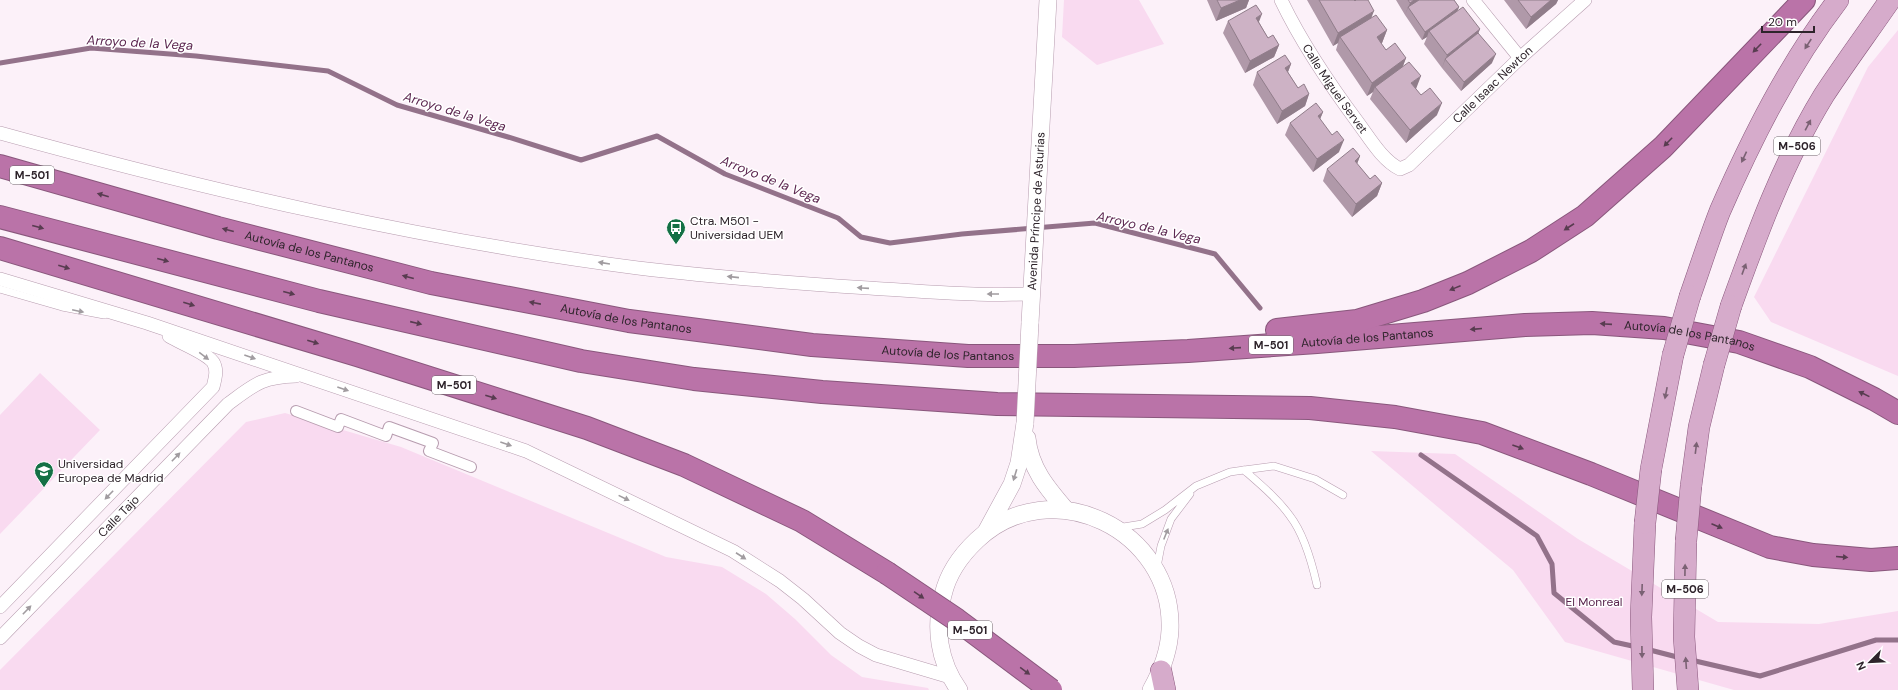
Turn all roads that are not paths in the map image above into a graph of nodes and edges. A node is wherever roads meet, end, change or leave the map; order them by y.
1 (1048, 0) edge
2 (1281, 0) edge
3 (1474, 0) edge
4 (1585, 0) edge
5 (1804, 0) edge
6 (1838, 0) edge
7 (1890, 0) edge
8 (1520, 58) junction
9 (0, 133) edge
10 (0, 166) edge
11 (1400, 169) joint
12 (0, 217) edge
13 (0, 248) edge
14 (0, 279) edge
15 (0, 289) edge
16 (1032, 294) junction
17 (130, 318) junction
18 (147, 323) junction
19 (1074, 356) junction
20 (306, 376) junction
21 (296, 411) dead end
22 (1898, 413) edge
23 (1025, 423) junction
24 (471, 467) dead end
25 (1244, 470) junction
26 (1196, 486) junction
27 (1343, 495) dead end
28 (1066, 510) junction
29 (1116, 528) junction
30 (987, 530) junction
31 (1898, 558) edge
32 (1157, 572) junction
33 (1317, 585) dead end
34 (0, 607) edge
35 (0, 638) edge
36 (1163, 681) edge
37 (954, 684) edge
38 (1643, 689) edge
39 (1051, 690) edge
40 (1151, 690) edge
41 (1688, 690) edge

1 - 16 street, Avenida Príncipe de Asturias
2 - 11 street, Calle Miguel Servet
3 - 8 street
4 - 8 street, Calle Isaac Newton
5 -> 19 highway
6 -> 38 main road, M-506, bridge
41 -> 7 main road, M-506, bridge
8 - 11 street, Calle Isaac Newton
16 -> 9 street
19 -> 10 highway, Autovía de los Pantanos / M-501
12 -> 31 highway
13 -> 39 highway, M-501, bridge
14 - 17 street
15 -> 17 lane
16 - 23 street, Avenida Príncipe de Asturias, bridge
17 - 18 street
18 -> 20 street
18 -> 34 street, Calle Tajo
22 -> 19 highway, Autovía de los Pantanos / M-501
35 -> 20 street, Calle Tajo
20 -> 37 street
21 - 24 street
23 - 28 street, Avenida Príncipe de Asturias
23 -> 30 street, Avenida Príncipe de Asturias
25 - 26 lane
25 - 27 lane
25 - 33 lane
26 - 29 lane
32 -> 26 lane
28 - 29 street
28 - 30 street
29 - 32 street
30 - 37 street
32 - 36 street
36 - 40 street

